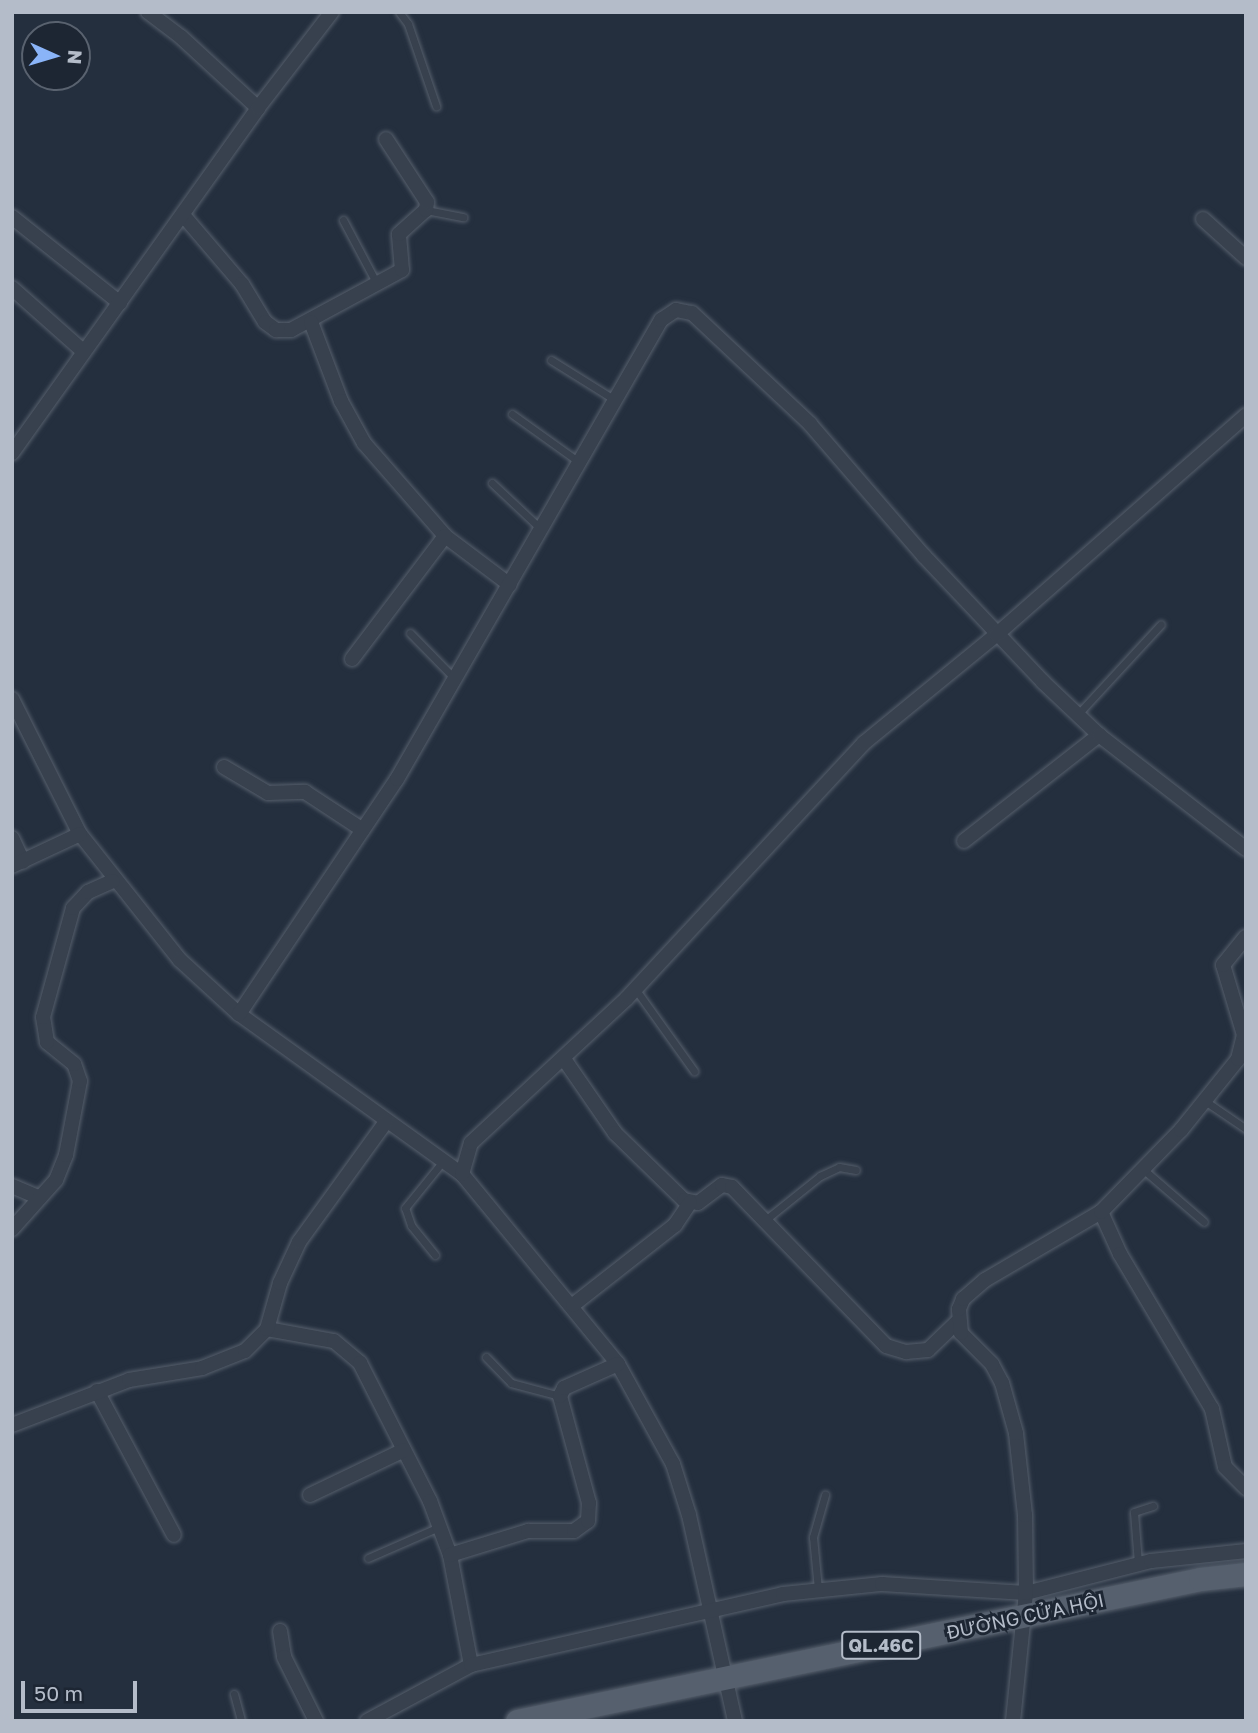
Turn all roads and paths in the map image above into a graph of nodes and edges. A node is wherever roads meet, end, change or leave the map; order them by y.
1 (148, 12) edge
2 (332, 12) edge
3 (399, 12) edge
4 (436, 106) dead end
5 (258, 108) junction
6 (386, 139) dead end
7 (426, 211) junction
8 (183, 215) junction
9 (12, 217) edge
10 (463, 217) dead end
11 (1203, 219) dead end
12 (343, 220) dead end
13 (1246, 258) edge
14 (377, 284) junction
15 (12, 288) edge
16 (120, 303) junction
17 (311, 322) junction
18 (84, 352) junction
19 (551, 360) dead end
20 (615, 400) junction
21 (512, 414) dead end
22 (1246, 415) edge
23 (12, 453) edge
24 (579, 461) junction
25 (492, 483) dead end
26 (540, 528) junction
27 (445, 536) junction
28 (510, 585) junction
29 (1161, 624) dead end
30 (410, 633) dead end
31 (996, 635) junction
32 (352, 659) dead end
33 (457, 681) junction
34 (12, 699) edge
35 (1078, 714) junction
36 (1100, 734) junction
37 (223, 766) dead end
38 (363, 830) junction
39 (80, 834) junction
40 (12, 838) edge
41 (964, 841) dead end
42 (1246, 849) edge
43 (18, 864) edge
44 (113, 881) junction
45 (1246, 937) edge
46 (635, 989) junction
47 (239, 1013) junction
48 (564, 1059) junction
49 (694, 1071) dead end
50 (1205, 1101) junction
51 (386, 1122) junction
52 (1246, 1129) edge
53 (443, 1161) junction
54 (856, 1170) dead end
55 (1143, 1170) junction
56 (462, 1174) junction
57 (12, 1186) edge
58 (40, 1198) junction
59 (690, 1203) junction
60 (1101, 1212) junction
61 (764, 1222) junction
62 (1204, 1222) dead end
63 (12, 1229) edge
64 (435, 1255) dead end
65 (573, 1305) junction
66 (957, 1322) junction
67 (267, 1329) junction
68 (486, 1357) dead end
69 (618, 1364) junction
70 (97, 1391) junction
71 (560, 1396) junction
72 (12, 1425) edge
73 (404, 1450) junction
74 (1246, 1488) edge
75 (310, 1495) dead end
76 (825, 1495) dead end
77 (1153, 1506) dead end
78 (440, 1527) junction
79 (174, 1535) dead end
80 (1246, 1551) edge
81 (450, 1555) junction
82 (369, 1558) dead end
83 (1138, 1563) junction
84 (1246, 1574) edge
85 (818, 1589) junction
86 (1026, 1592) junction
87 (709, 1608) junction
88 (1025, 1616) junction
89 (280, 1631) dead end
90 (471, 1665) junction
91 (726, 1678) junction
92 (234, 1693) dead end
93 (241, 1721) edge
94 (316, 1721) edge
95 (367, 1721) edge
96 (517, 1721) edge
97 (735, 1721) edge
98 (1013, 1721) edge

1 - 5 street
2 - 5 street
3 - 4 lane
5 - 8 street
6 - 7 street
7 - 10 lane
7 - 14 street
8 - 16 street
8 - 17 street
9 - 16 street
11 - 13 street
12 - 14 lane
14 - 17 street
15 - 18 street
16 - 18 street
17 - 27 street
18 - 23 street
19 - 20 lane
20 - 24 street
20 - 31 street
21 - 24 lane
22 - 31 street
24 - 26 street
25 - 26 lane
26 - 28 street
27 - 28 street
27 - 32 street
28 - 33 street
29 - 35 lane
30 - 33 lane
31 - 35 street
31 - 46 street
33 - 38 street
34 - 39 street
35 - 36 street
36 - 41 street
36 - 42 street
37 - 38 street
38 - 47 street
39 - 43 street
39 - 44 street
40 - 43 street
44 - 47 street
44 - 58 street
45 - 50 street
46 - 48 street
46 - 49 lane
47 - 51 street
48 - 56 street
48 - 59 street
50 - 52 lane
50 - 55 street
51 - 53 street
51 - 67 street
53 - 56 street
53 - 64 lane
54 - 61 lane
55 - 60 street
55 - 62 lane
56 - 65 street
57 - 58 street
58 - 63 street
59 - 61 street
59 - 65 street
60 - 66 street
60 - 74 street
61 - 66 street
65 - 69 street
66 - 86 street
67 - 70 street
67 - 73 street
68 - 71 lane
69 - 71 street
69 - 87 street
70 - 72 street
70 - 79 street
71 - 81 street
73 - 75 street
73 - 78 street
76 - 85 lane
77 - 83 lane
78 - 81 street
78 - 82 lane
80 - 83 street
81 - 90 street
83 - 86 street
84 - 88 main road, ĐƯỜNG CỬA HỘI / QL.46C
85 - 86 street
85 - 87 street
86 - 88 street
87 - 90 street
87 - 91 street
88 - 91 main road, ĐƯỜNG CỬA HỘI / QL.46C
88 - 98 street
89 - 94 street
90 - 95 street
91 - 96 main road, ĐƯỜNG CỬA HỘI / QL.46C
91 - 97 street
92 - 93 lane

